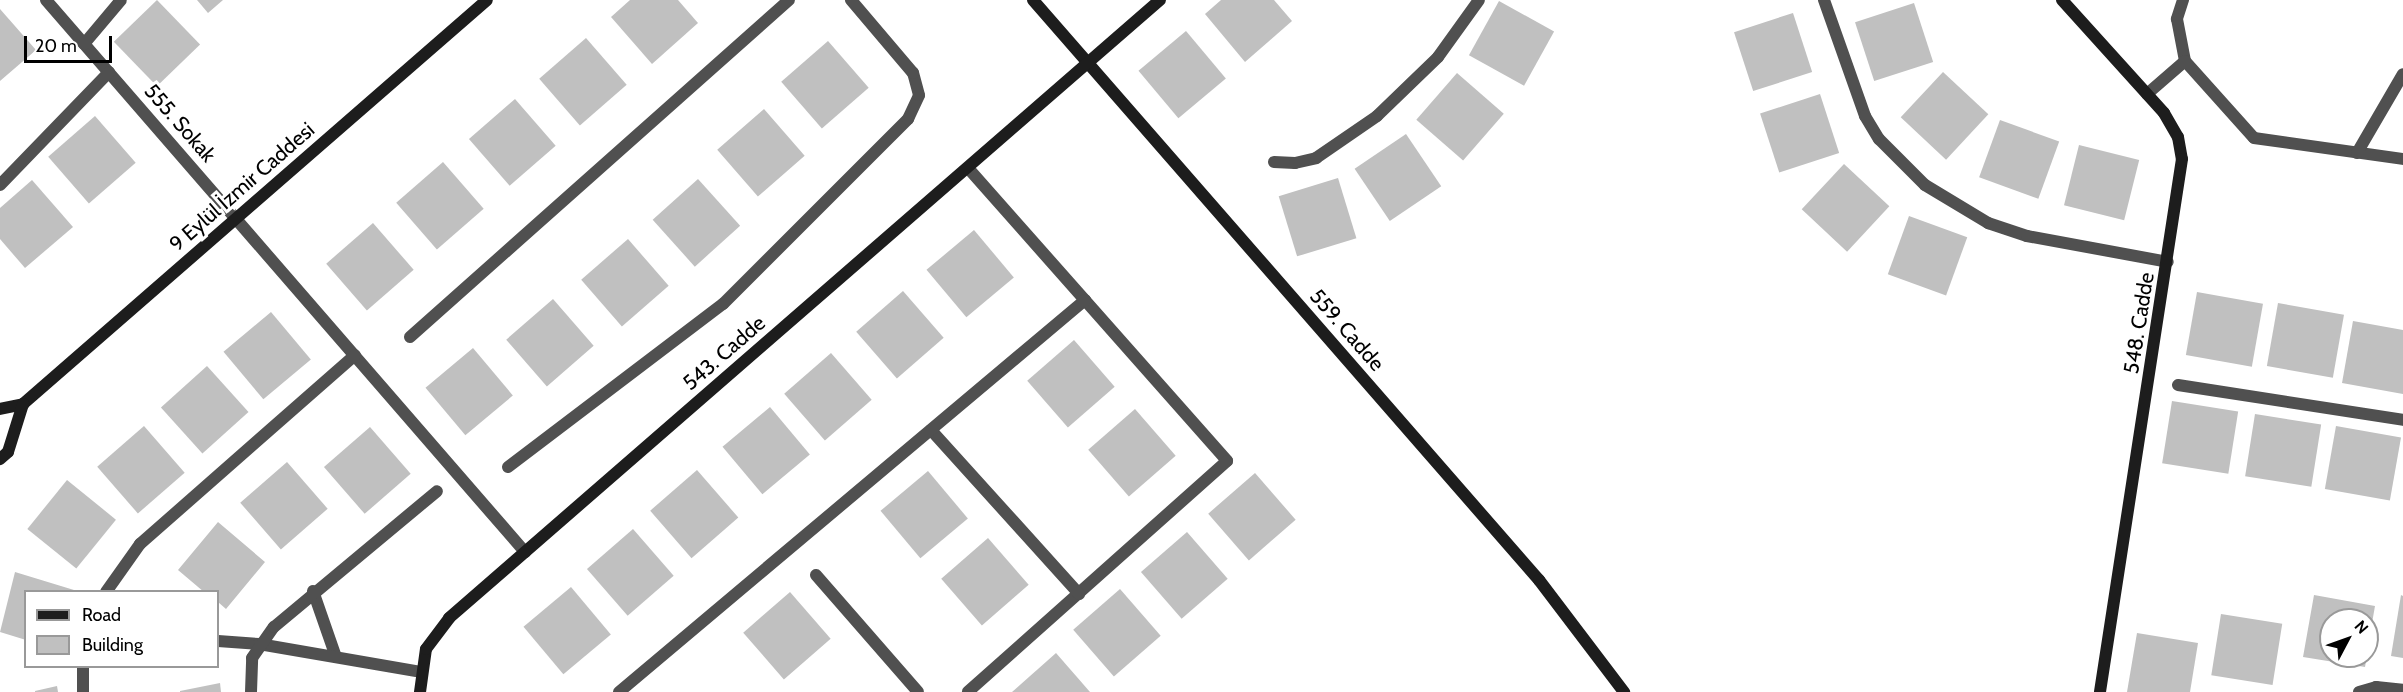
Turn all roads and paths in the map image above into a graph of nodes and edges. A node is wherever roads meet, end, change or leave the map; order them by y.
1 (46, 0) edge
2 (121, 0) edge
3 (487, 0) edge
4 (789, 0) edge
5 (851, 0) edge
6 (1032, 0) edge
7 (1160, 0) edge
8 (1479, 0) edge
9 (1824, 0) edge
10 (2062, 0) edge
11 (2183, 0) edge
12 (84, 44) junction
13 (2185, 61) junction
14 (1088, 64) junction
15 (109, 72) junction
16 (2403, 74) edge
17 (2147, 94) junction
18 (2357, 153) junction
19 (2403, 159) edge
20 (1275, 162) dead end
21 (968, 168) junction
22 (0, 185) edge
23 (237, 218) junction
24 (2168, 262) junction
25 (1085, 300) junction
26 (410, 337) dead end
27 (355, 355) junction
28 (2178, 385) dead end
29 (23, 404) junction
30 (0, 409) edge
31 (2403, 420) edge
32 (931, 429) junction
33 (0, 459) edge
34 (508, 467) dead end
35 (437, 491) dead end
36 (525, 552) junction
37 (816, 575) dead end
38 (107, 590) edge
39 (313, 591) junction
40 (1078, 594) junction
41 (219, 641) edge
42 (259, 644) junction
43 (336, 657) junction
44 (83, 668) edge
45 (421, 672) junction
46 (2403, 690) edge
47 (83, 692) edge
48 (250, 692) edge
49 (420, 692) edge
50 (619, 692) edge
51 (918, 692) edge
52 (968, 692) edge
53 (1624, 692) edge
54 (2100, 692) edge
55 (2359, 692) edge

1 - 12 street, 555. Sokak
2 - 12 street
3 - 23 street, 9 Eylül İzmir Caddesi
4 - 26 street
5 - 34 street
6 - 14 street, 559. Cadde
7 - 14 street, 543. Cadde
8 - 20 street
9 - 24 street
10 - 17 street, 548. Cadde
11 - 13 street
12 - 15 street, 555. Sokak
13 - 17 street
13 - 18 street
14 - 21 street, 543. Cadde
14 - 53 street, 559. Cadde
15 - 22 street
15 - 23 street, 555. Sokak
16 - 18 street
17 - 24 street, 548. Cadde
18 - 19 street
21 - 25 street
21 - 36 street, 543. Cadde
23 - 27 street, 555. Sokak
23 - 29 street, 9 Eylül İzmir Caddesi
24 - 54 street, 548. Cadde
25 - 32 street
25 - 40 street
27 - 36 street, 555. Sokak
27 - 38 street
28 - 31 street
29 - 30 street, 9 Eylül İzmir Caddesi
29 - 33 street
32 - 40 street
32 - 50 street
35 - 39 street
36 - 45 street, 543. Cadde
37 - 51 street
39 - 42 street
39 - 43 street
40 - 52 street
41 - 42 street
42 - 43 street
42 - 48 street
43 - 45 street
44 - 47 street
45 - 49 street, 543. Cadde
46 - 55 street

